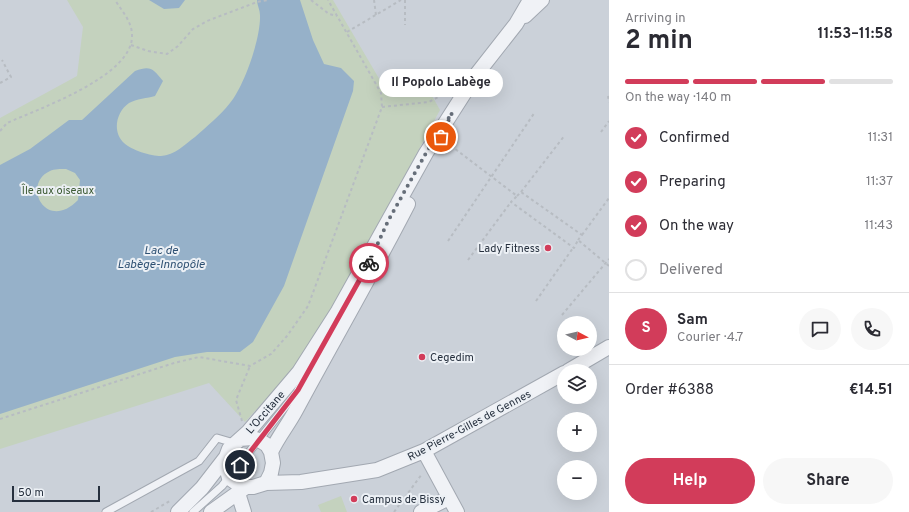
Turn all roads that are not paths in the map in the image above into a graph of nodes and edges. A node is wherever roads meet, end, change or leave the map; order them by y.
1 (542, 0) edge
2 (528, 2) edge
3 (516, 24) junction
4 (452, 113) junction
5 (388, 221) junction
6 (609, 347) edge
7 (580, 364) edge
8 (316, 370) junction
9 (557, 377) edge
10 (298, 390) junction
11 (239, 437) junction
12 (259, 440) junction
13 (226, 457) junction
14 (427, 457) junction
15 (272, 458) junction
16 (229, 478) junction
17 (266, 482) junction
18 (301, 482) junction
19 (242, 490) junction
20 (449, 498) junction
21 (106, 512) edge
22 (178, 512) edge
23 (193, 512) edge
24 (210, 512) edge
25 (244, 512) edge
26 (421, 512) edge
27 (457, 512) edge

1 - 3 street, L'Occitane
2 - 3 street, L'Occitane
3 - 4 street, L'Occitane
4 - 5 street, L'Occitane
4 - 8 street, L'Occitane
5 - 10 lane, L'Occitane
5 - 11 street, L'Occitane
6 - 7 street
8 - 10 lane, L'Occitane
8 - 15 street, L'Occitane
9 - 14 street, Rue Pierre-Gilles de Gennes
10 - 12 lane
11 - 12 street, L'Occitane
11 - 13 street, L'Occitane
11 - 21 lane
12 - 15 street, L'Occitane
12 - 16 lane
13 - 16 street
13 - 22 street, L'Occitane
14 - 18 street, Rue Pierre-Gilles de Gennes
14 - 20 street
15 - 17 street, L'Occitane
15 - 18 street
16 - 19 street
16 - 23 lane
17 - 18 street, Rue Pierre-Gilles de Gennes
17 - 19 street
19 - 24 street
19 - 25 street
20 - 26 street
20 - 27 street

